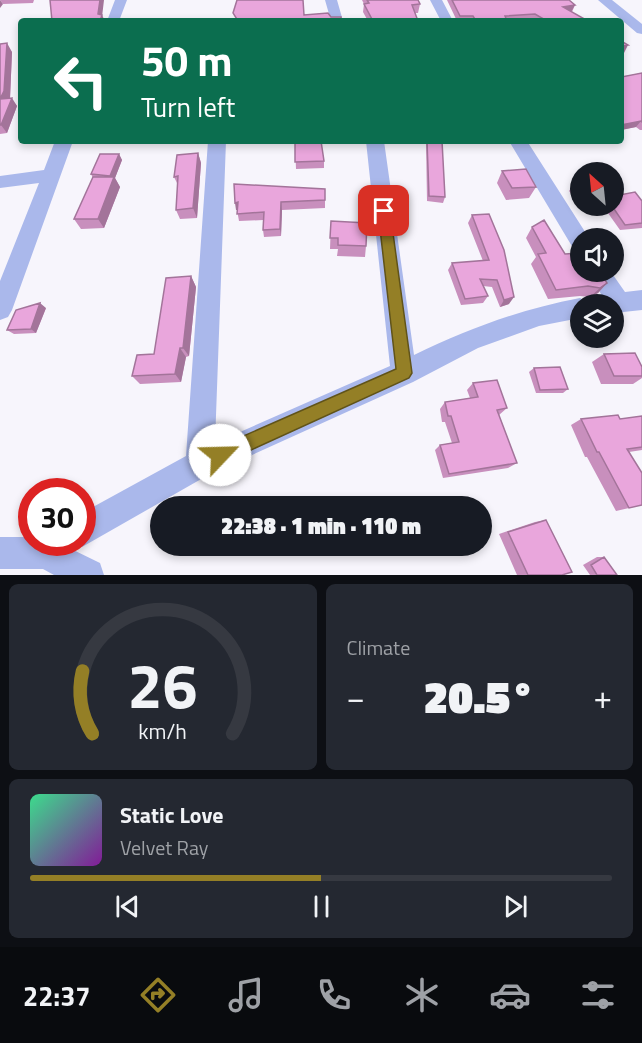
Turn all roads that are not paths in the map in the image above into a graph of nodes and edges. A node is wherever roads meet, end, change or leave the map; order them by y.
1 (121, 0) edge
2 (331, 0) edge
3 (436, 0) edge
4 (604, 0) edge
5 (114, 18) edge
6 (336, 18) edge
7 (445, 18) edge
8 (642, 30) edge
9 (63, 144) edge
10 (217, 144) edge
11 (375, 144) edge
12 (520, 144) edge
13 (50, 175) junction
14 (0, 182) edge
15 (571, 228) edge
16 (642, 300) edge
17 (624, 302) edge
18 (0, 310) edge
19 (570, 310) edge
20 (404, 373) junction
21 (200, 464) junction
22 (96, 523) edge
23 (18, 551) edge
24 (0, 553) edge
25 (63, 556) edge
26 (88, 575) edge

1 - 5 street
2 - 6 street
3 - 7 street
4 - 8 street
9 - 13 street
10 - 21 street
11 - 20 street
12 - 15 street
13 - 14 street
13 - 18 street
16 - 17 street
19 - 20 street
20 - 21 street
21 - 22 street
23 - 24 street
25 - 26 street

